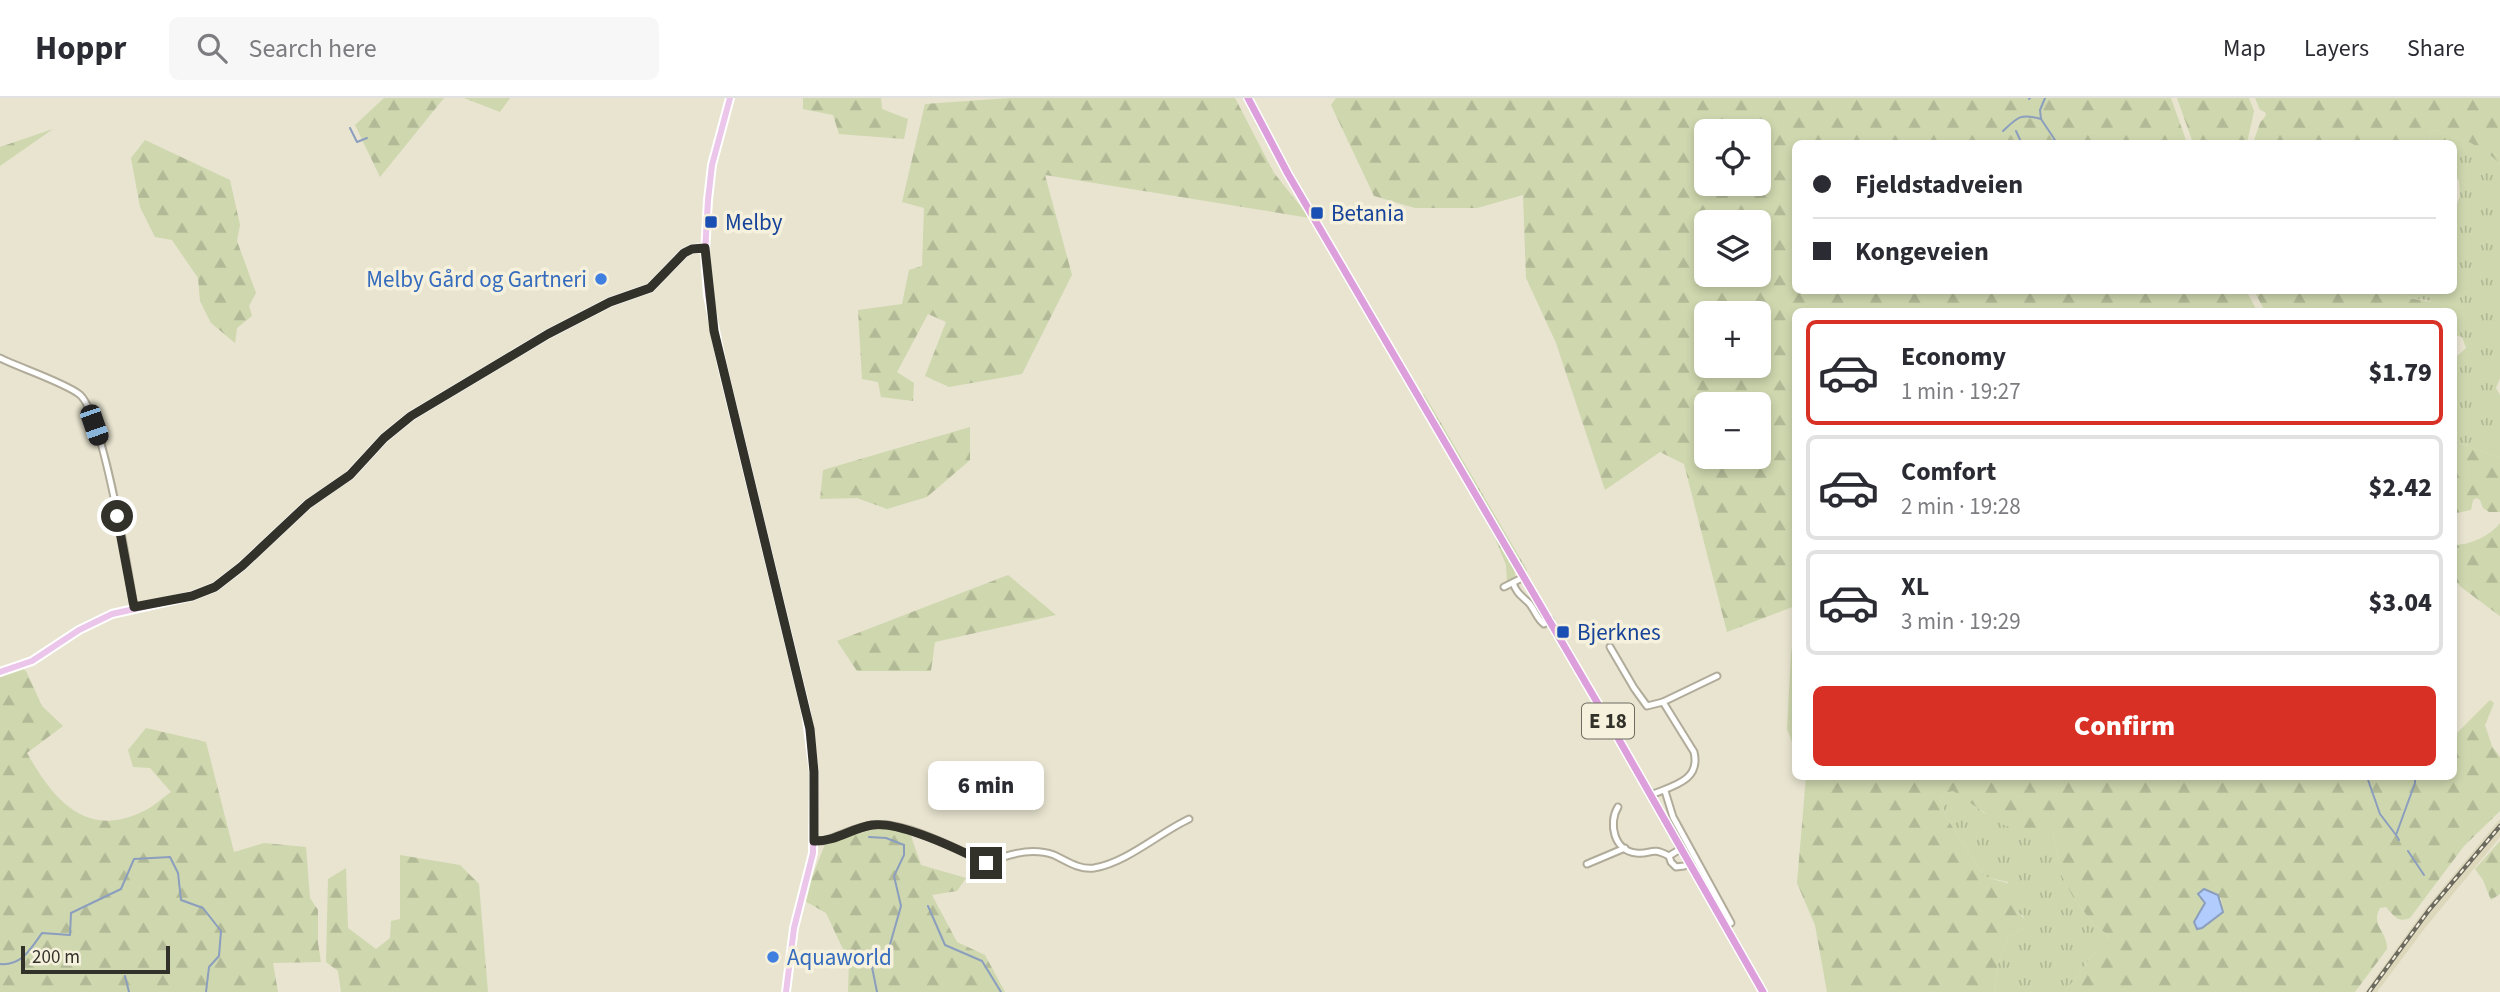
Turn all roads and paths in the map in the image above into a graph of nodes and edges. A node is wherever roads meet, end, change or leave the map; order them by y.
1 (730, 98) edge
2 (1248, 98) edge
3 (705, 248) junction
4 (0, 358) edge
5 (1524, 577) junction
6 (1513, 583) junction
7 (1504, 587) dead end
8 (134, 607) junction
9 (1550, 620) junction
10 (1611, 647) dead end
11 (0, 672) edge
12 (1717, 676) dead end
13 (1663, 702) junction
14 (1665, 791) junction
15 (1651, 796) junction
16 (1618, 807) dead end
17 (1189, 819) dead end
18 (814, 841) junction
19 (1625, 848) junction
20 (1682, 848) junction
21 (1670, 856) junction
22 (1587, 864) dead end
23 (1684, 866) dead end
24 (1731, 923) dead end
25 (786, 992) edge
26 (1763, 992) edge

1 - 3 main road
2 - 5 highway, E 18
3 - 8 main road
3 - 18 main road
4 - 8 street
5 - 6 street
5 - 9 highway, E 18
6 - 7 street
6 - 9 street
8 - 11 main road
9 - 15 highway, E 18
10 - 13 street
12 - 13 street
13 - 14 street
14 - 15 street
14 - 24 street
15 - 20 highway, E 18
16 - 19 street
17 - 18 street
18 - 25 main road
19 - 21 street
19 - 22 street
20 - 21 street
20 - 26 highway, E 18
21 - 23 street

